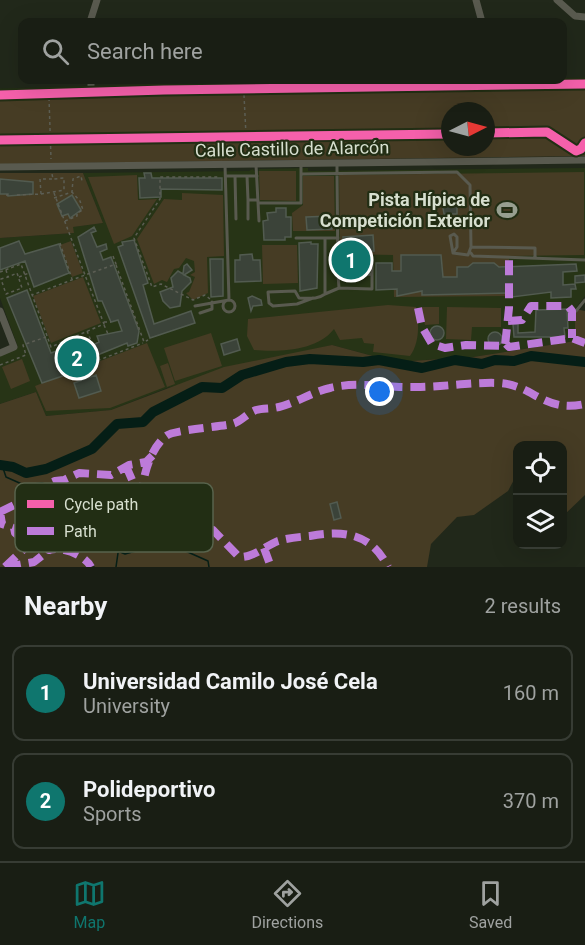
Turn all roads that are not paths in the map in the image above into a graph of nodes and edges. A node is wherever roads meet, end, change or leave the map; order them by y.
1 (98, 0) edge
2 (476, 0) edge
3 (557, 0) edge
4 (585, 16) edge
5 (91, 18) edge
6 (481, 18) edge
7 (91, 84) edge
8 (435, 84) edge
9 (567, 84) edge
10 (585, 84) edge
11 (91, 94) junction
12 (0, 95) edge
13 (585, 160) edge
14 (301, 164) junction
15 (337, 164) junction
16 (225, 165) junction
17 (256, 165) junction
18 (0, 167) edge
19 (337, 173) junction
20 (301, 174) junction
21 (226, 176) junction
22 (235, 176) junction
23 (247, 176) junction
24 (257, 176) junction
25 (248, 200) junction
26 (258, 202) junction
27 (236, 219) dead end
28 (248, 219) dead end
29 (259, 221) dead end
30 (296, 238) dead end
31 (325, 238) junction
32 (338, 238) junction
33 (471, 247) junction
34 (453, 253) junction
35 (471, 253) junction
36 (535, 258) junction
37 (585, 260) edge
38 (338, 261) junction
39 (372, 274) junction
40 (338, 275) junction
41 (339, 288) junction
42 (326, 294) junction
43 (313, 298) junction
44 (585, 300) edge
45 (212, 302) junction
46 (195, 306) dead end
47 (0, 311) edge
48 (576, 311) dead end
49 (200, 313) dead end
50 (0, 352) edge

1 - 5 street
2 - 6 street
3 - 4 street
7 - 11 street
8 - 11 street
9 - 10 street
11 - 12 street
13 - 15 street, Calle Castillo de Alarcón
14 - 15 street, Calle Castillo de Alarcón
14 - 17 street, Calle Castillo de Alarcón
14 - 20 lane
15 - 19 lane
16 - 17 street, Calle Castillo de Alarcón
16 - 18 street, Calle Castillo de Alarcón
16 - 21 lane
17 - 24 lane
19 - 20 lane
19 - 32 lane
19 - 33 lane
20 - 26 lane
21 - 22 lane
21 - 45 lane
22 - 23 lane
22 - 27 lane
23 - 24 lane
23 - 25 lane
24 - 26 lane
25 - 26 lane
25 - 28 lane
26 - 29 lane
30 - 31 lane
31 - 32 lane
31 - 42 lane
32 - 38 lane
33 - 35 lane
33 - 36 lane
34 - 34 lane
34 - 35 lane
35 - 36 lane
36 - 37 lane
38 - 39 lane
38 - 40 lane
39 - 40 lane
39 - 41 lane
40 - 41 lane
41 - 42 lane
42 - 43 lane
43 - 43 lane
44 - 48 lane
45 - 46 lane
45 - 49 lane
47 - 50 street

